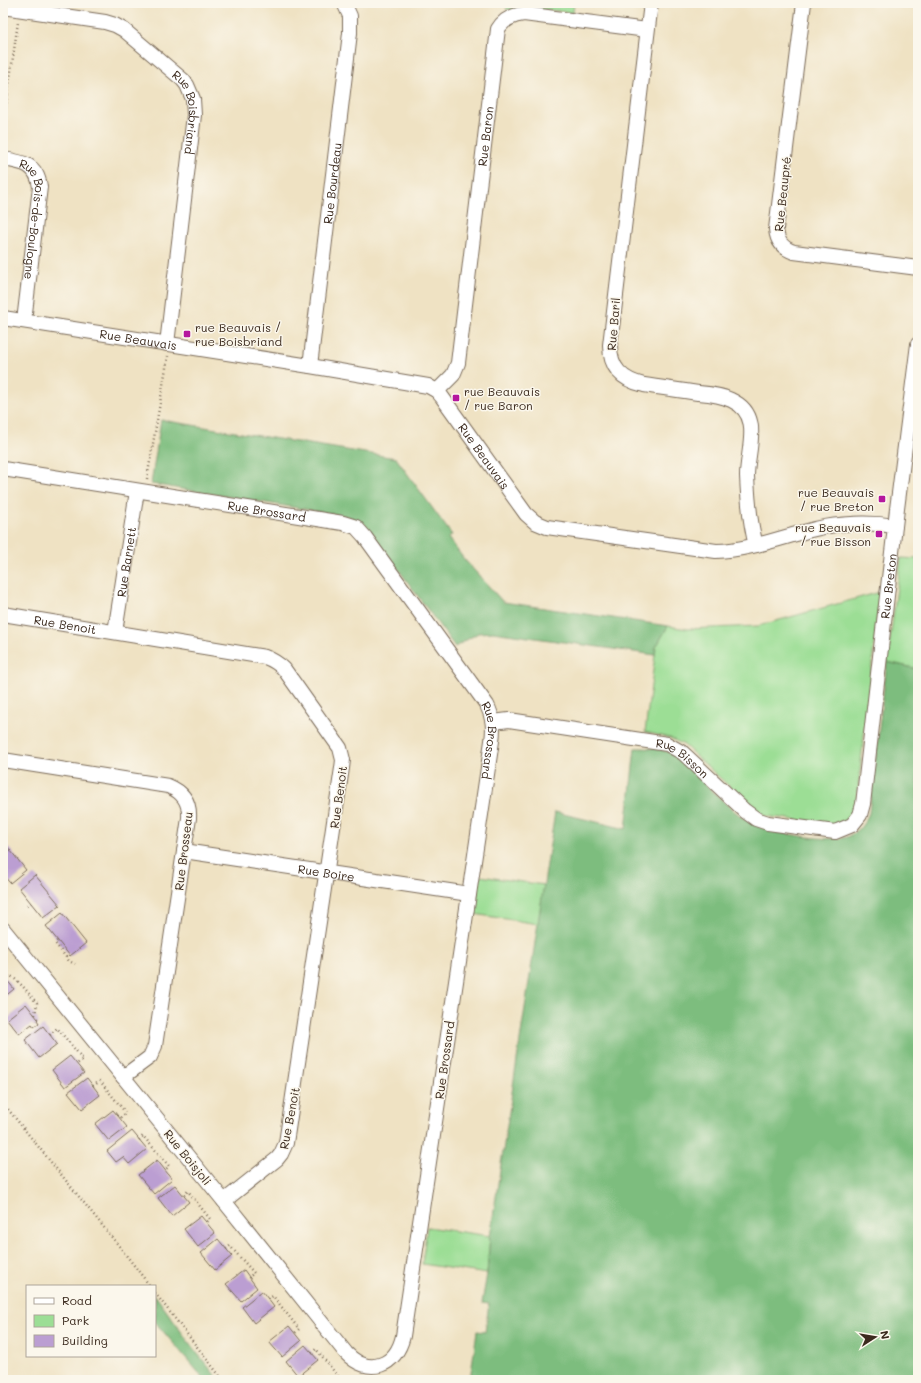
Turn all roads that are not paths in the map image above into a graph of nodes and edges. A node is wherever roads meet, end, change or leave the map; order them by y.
1 (344, 3) edge
2 (651, 3) edge
3 (804, 3) edge
4 (5, 6) edge
5 (647, 30) junction
6 (3, 159) edge
7 (918, 268) edge
8 (3, 318) edge
9 (24, 321) junction
10 (918, 344) edge
11 (168, 348) junction
12 (310, 366) junction
13 (437, 391) junction
14 (3, 469) edge
15 (142, 487) junction
16 (895, 526) junction
17 (756, 545) junction
18 (3, 614) edge
19 (114, 632) junction
20 (493, 722) junction
21 (3, 760) edge
22 (852, 825) joint
23 (184, 851) junction
24 (327, 872) junction
25 (469, 894) junction
26 (3, 929) edge
27 (123, 1077) junction
28 (224, 1201) junction
29 (384, 1364) joint

1 - 12 street, Rue Bourdeau
2 - 5 street, Rue Baril
3 - 7 street, Rue Beaupré
4 - 11 street, Rue Boisbriand
5 - 13 street, Rue Baron
5 - 17 street, Rue Baril
6 - 9 street, Rue Bois-de-Boulogne
8 - 9 street, Rue Beauvais
9 - 11 street, Rue Beauvais
10 - 16 street, Rue Breton
11 - 12 street, Rue Beauvais
12 - 13 street, Rue Beauvais
13 - 17 street, Rue Beauvais
14 - 15 street, Rue Brossard
15 - 19 street, Rue Barnett
15 - 20 street, Rue Brossard
16 - 17 street, Rue Beauvais
16 - 22 street, Rue Breton
18 - 19 street, Rue Benoit
19 - 24 street, Rue Benoit
20 - 22 street, Rue Bisson
20 - 25 street, Rue Brossard
21 - 23 street, Rue Brosseau
23 - 24 street, Rue Boire
23 - 27 street, Rue Brosseau
24 - 25 street, Rue Boire
24 - 28 street, Rue Benoit
25 - 29 street, Rue Brossard
26 - 27 street, Rue Boisjoli
27 - 28 street, Rue Boisjoli
28 - 29 street, Rue Boisjoli

